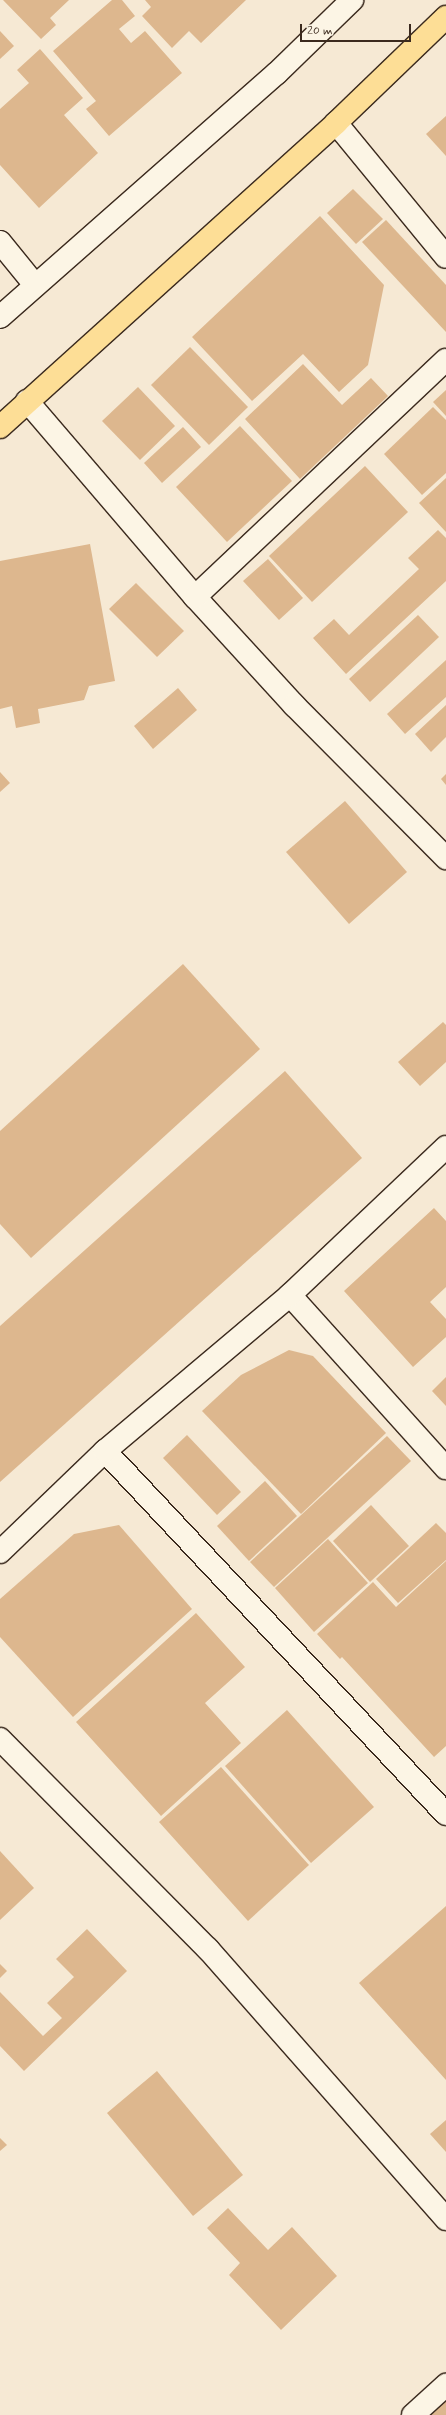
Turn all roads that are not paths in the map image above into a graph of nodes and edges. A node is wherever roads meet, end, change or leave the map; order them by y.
1 (352, 0) edge
2 (446, 17) edge
3 (336, 123) junction
4 (0, 242) edge
5 (446, 257) edge
6 (36, 285) junction
7 (0, 317) edge
8 (446, 360) edge
9 (27, 401) junction
10 (0, 427) edge
11 (195, 597) junction
12 (446, 858) edge
13 (446, 1147) edge
14 (290, 1295) junction
15 (105, 1451) junction
16 (446, 1468) edge
17 (0, 1552) edge
18 (0, 1738) edge
19 (446, 1814) edge
20 (446, 2219) edge
21 (446, 2385) edge
22 (413, 2415) edge

1 - 6 street
2 - 3 main road
3 - 5 street
3 - 9 main road
4 - 6 street
6 - 7 street
8 - 11 street
9 - 10 main road
9 - 11 street
11 - 12 street
13 - 14 street
14 - 15 street
14 - 16 street
15 - 17 street
15 - 19 street
18 - 20 street
21 - 22 street

